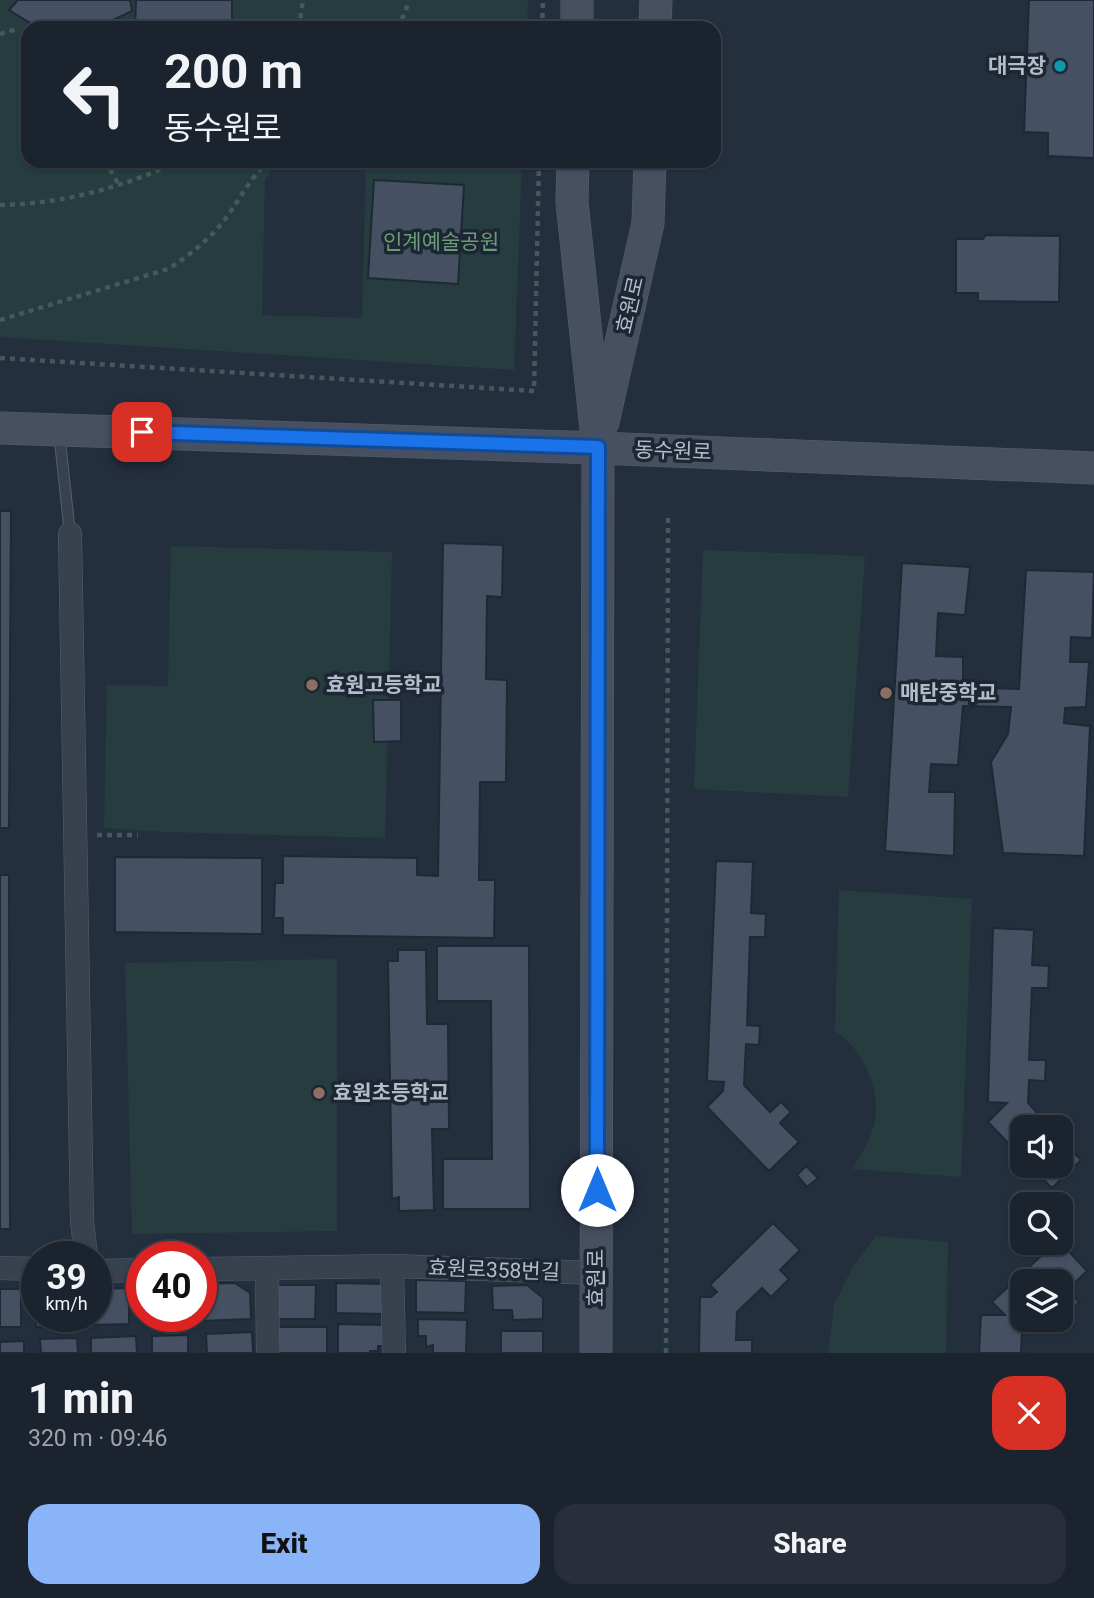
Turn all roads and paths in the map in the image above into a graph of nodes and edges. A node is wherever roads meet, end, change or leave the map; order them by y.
1 (303, 0) edge
2 (408, 0) edge
3 (543, 0) edge
4 (577, 0) edge
5 (656, 0) edge
6 (300, 21) edge
7 (401, 21) edge
8 (542, 21) edge
9 (576, 21) edge
10 (655, 21) edge
11 (17, 29) dead end
12 (0, 34) edge
13 (109, 168) edge
14 (164, 168) edge
15 (261, 168) edge
16 (539, 168) edge
17 (573, 168) edge
18 (650, 168) edge
19 (119, 185) junction
20 (0, 205) edge
21 (0, 320) edge
22 (0, 358) edge
23 (0, 428) edge
24 (59, 429) junction
25 (598, 447) junction
26 (1094, 468) edge
27 (668, 516) dead end
28 (71, 534) joint
29 (75, 834) junction
30 (138, 835) dead end
31 (84, 1241) edge
32 (392, 1266) junction
33 (0, 1268) edge
34 (267, 1268) junction
35 (21, 1269) edge
36 (217, 1269) edge
37 (596, 1273) junction
38 (268, 1353) edge
39 (394, 1353) edge
40 (596, 1353) edge
41 (666, 1353) edge

1 - 6 path
2 - 7 path
3 - 8 path
4 - 9 street
5 - 10 street
11 - 12 path
13 - 19 path
14 - 19 path
15 - 21 path
16 - 22 path
17 - 25 street, 효원로
18 - 25 street, 효원로
19 - 20 path
23 - 24 street, 동수원로
24 - 25 street, 동수원로
24 - 28 lane
25 - 26 street, 동수원로
25 - 37 street, 효원로
27 - 41 path
28 - 29 street
29 - 30 path
29 - 31 street
32 - 34 street, 효원로358번길
32 - 37 street, 효원로358번길
32 - 39 street
33 - 35 street
34 - 36 street, 효원로358번길
34 - 38 street
37 - 40 street, 효원로

